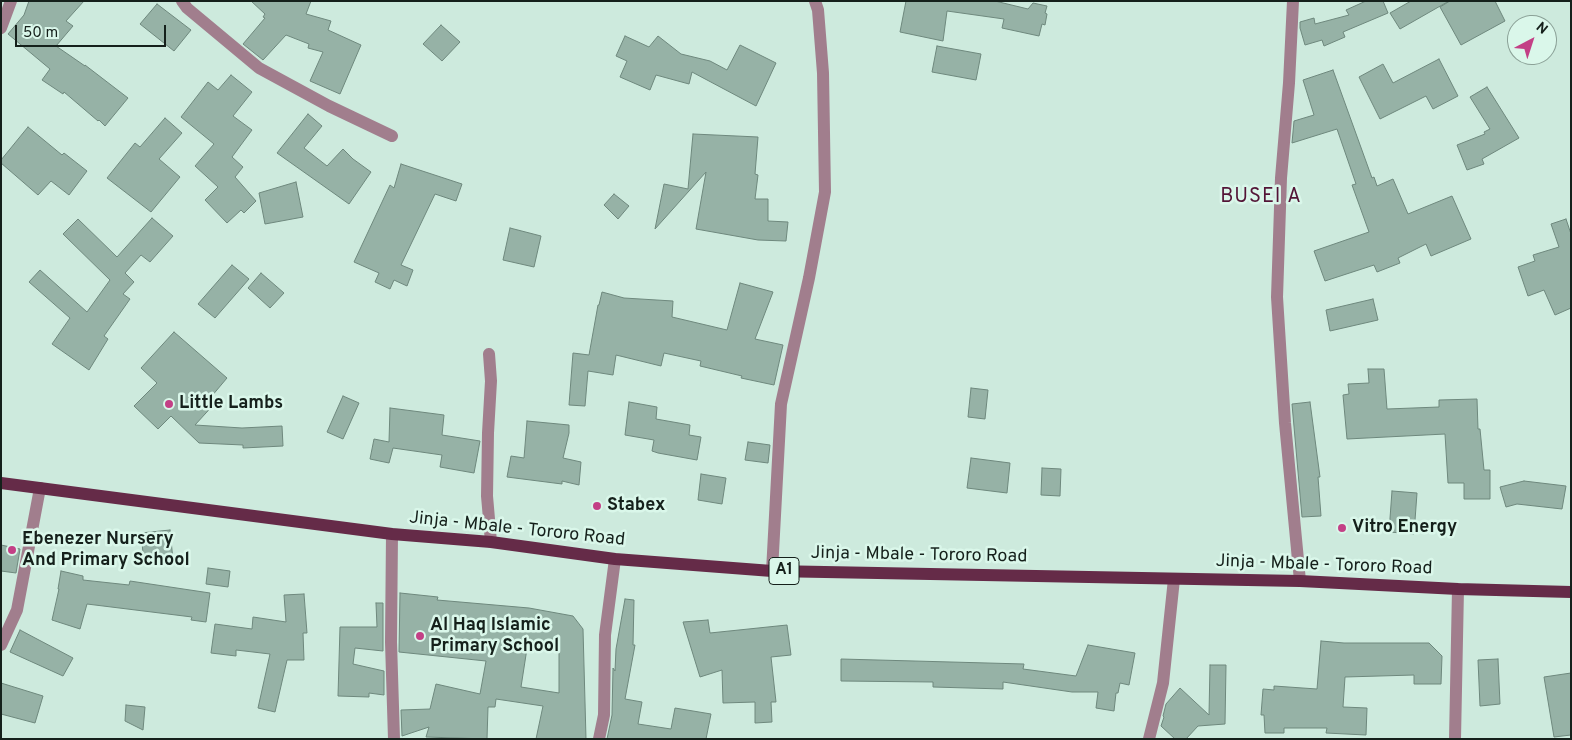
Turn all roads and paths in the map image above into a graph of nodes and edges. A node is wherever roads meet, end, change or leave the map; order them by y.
1 (11, 1) edge
2 (182, 1) edge
3 (815, 1) edge
4 (1293, 1) edge
5 (1, 28) edge
6 (392, 136) dead end
7 (489, 354) dead end
8 (1, 483) edge
9 (40, 488) junction
10 (392, 534) junction
11 (491, 542) junction
12 (615, 559) junction
13 (772, 571) junction
14 (1174, 579) junction
15 (1300, 581) junction
16 (1458, 589) junction
17 (1571, 592) edge
18 (1, 645) edge
19 (394, 739) edge
20 (599, 739) edge
21 (1149, 739) edge
22 (1455, 739) edge

1 - 5 street
2 - 6 street
3 - 13 street
4 - 15 street
7 - 11 street
8 - 9 main road, Jinja - Mbale - Tororo Road / A1
9 - 10 main road, Jinja - Mbale - Tororo Road / A1
9 - 18 street
10 - 11 main road, Jinja - Mbale - Tororo Road / A1
10 - 19 street
11 - 12 main road, Jinja - Mbale - Tororo Road / A1
12 - 13 main road, Jinja - Mbale - Tororo Road / A1
12 - 20 street
13 - 14 main road, Jinja - Mbale - Tororo Road / A1
14 - 15 main road, Jinja - Mbale - Tororo Road / A1
14 - 21 street
15 - 16 main road, Jinja - Mbale - Tororo Road / A1
16 - 17 main road, Jinja - Mbale - Tororo Road / A1
16 - 22 street

